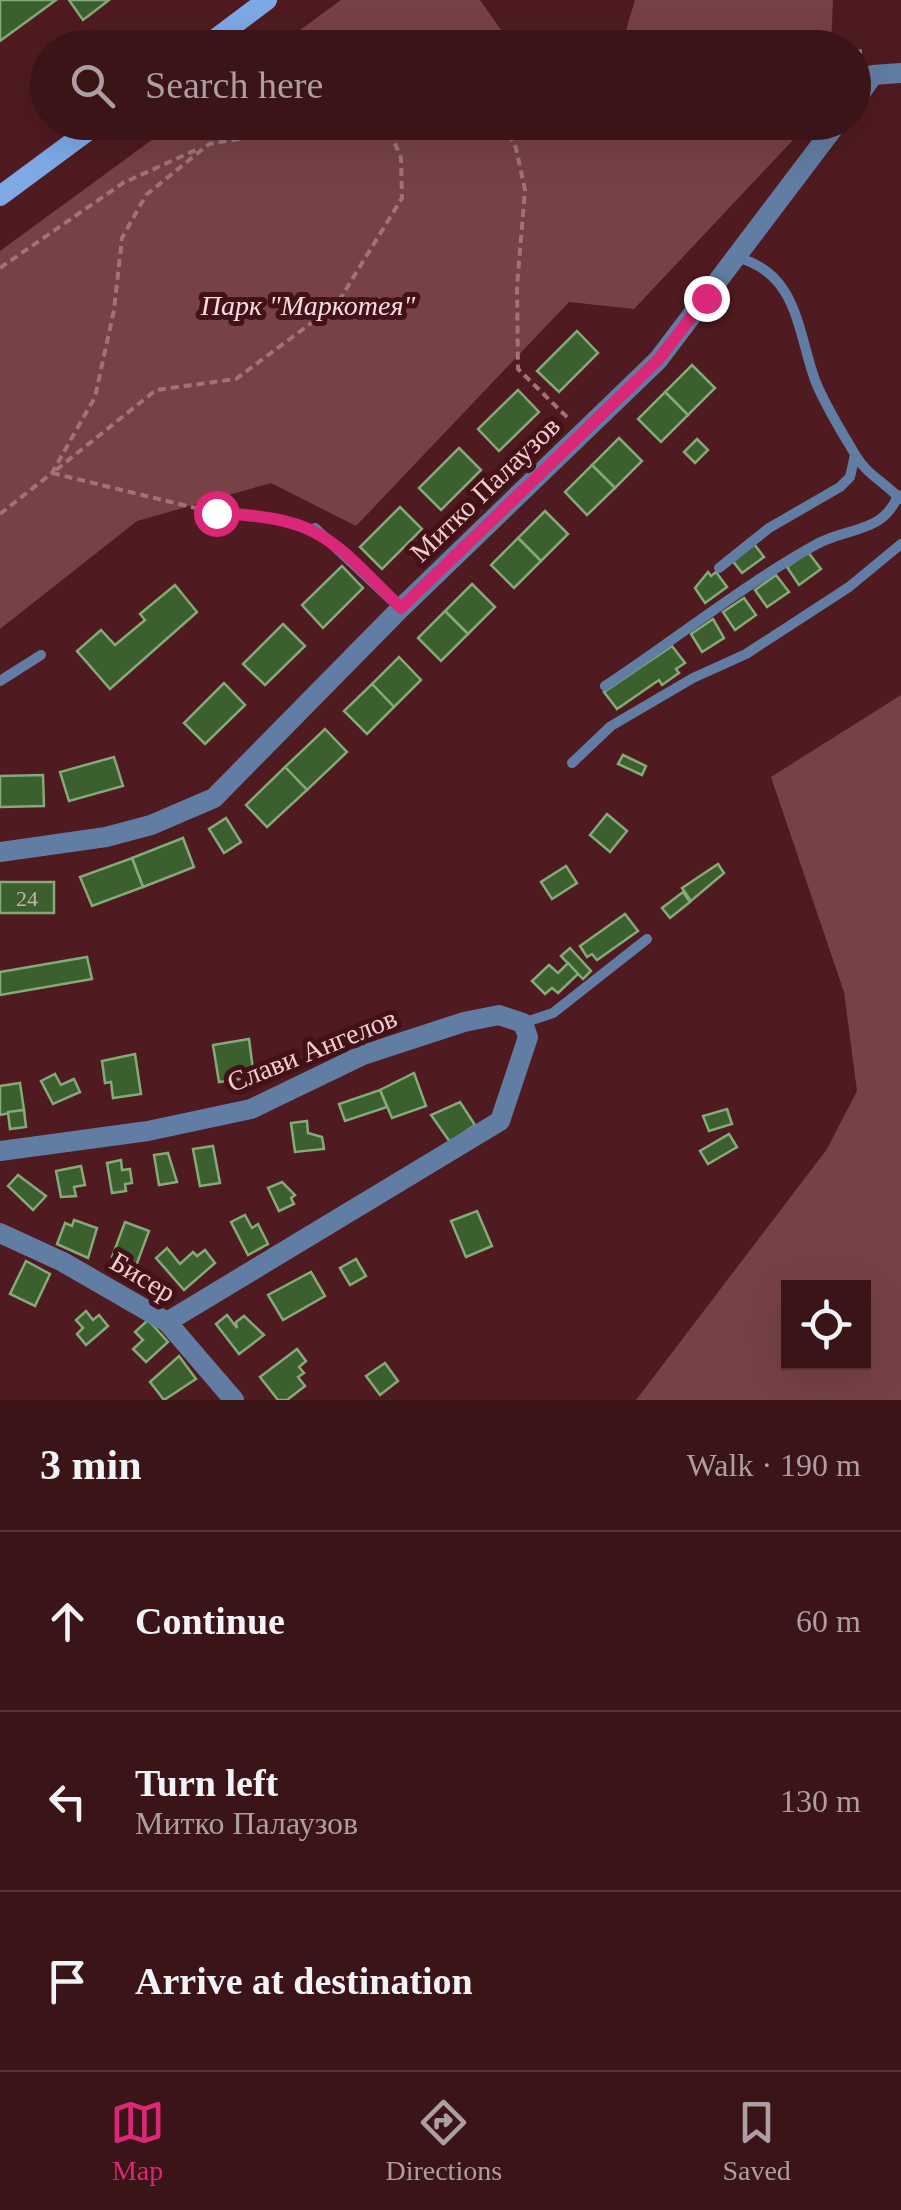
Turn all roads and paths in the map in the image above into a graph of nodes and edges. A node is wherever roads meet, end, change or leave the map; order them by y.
1 (267, 0) edge
2 (226, 30) edge
3 (899, 72) edge
4 (871, 79) edge
5 (76, 140) edge
6 (233, 140) edge
7 (394, 140) edge
8 (512, 140) edge
9 (824, 140) edge
10 (209, 144) junction
11 (0, 196) edge
12 (736, 257) junction
13 (0, 268) edge
14 (583, 433) junction
15 (855, 455) junction
16 (52, 473) junction
17 (899, 497) edge
18 (0, 514) edge
19 (315, 528) joint
20 (901, 544) edge
21 (719, 568) dead end
22 (401, 608) junction
23 (41, 655) dead end
24 (0, 681) edge
25 (606, 686) dead end
26 (572, 762) dead end
27 (0, 852) edge
28 (647, 939) dead end
29 (523, 1024) junction
30 (0, 1151) edge
31 (0, 1232) edge
32 (167, 1322) junction
33 (234, 1400) edge

1 - 2 street
3 - 4 street
5 - 11 street
6 - 10 path
7 - 16 path
8 - 14 path
9 - 12 street, Митко Палаузов
10 - 13 path
10 - 16 path
12 - 14 street, Митко Палаузов
12 - 15 lane
14 - 22 street, Митко Палаузов
15 - 17 lane
15 - 21 lane
16 - 18 path
16 - 19 path
17 - 25 lane
19 - 22 lane
20 - 26 lane
22 - 27 street, Митко Палаузов
23 - 24 lane
28 - 29 lane
29 - 30 street, Слави Ангелов
29 - 32 street
31 - 32 street, Бисер
32 - 33 street, Бисер

